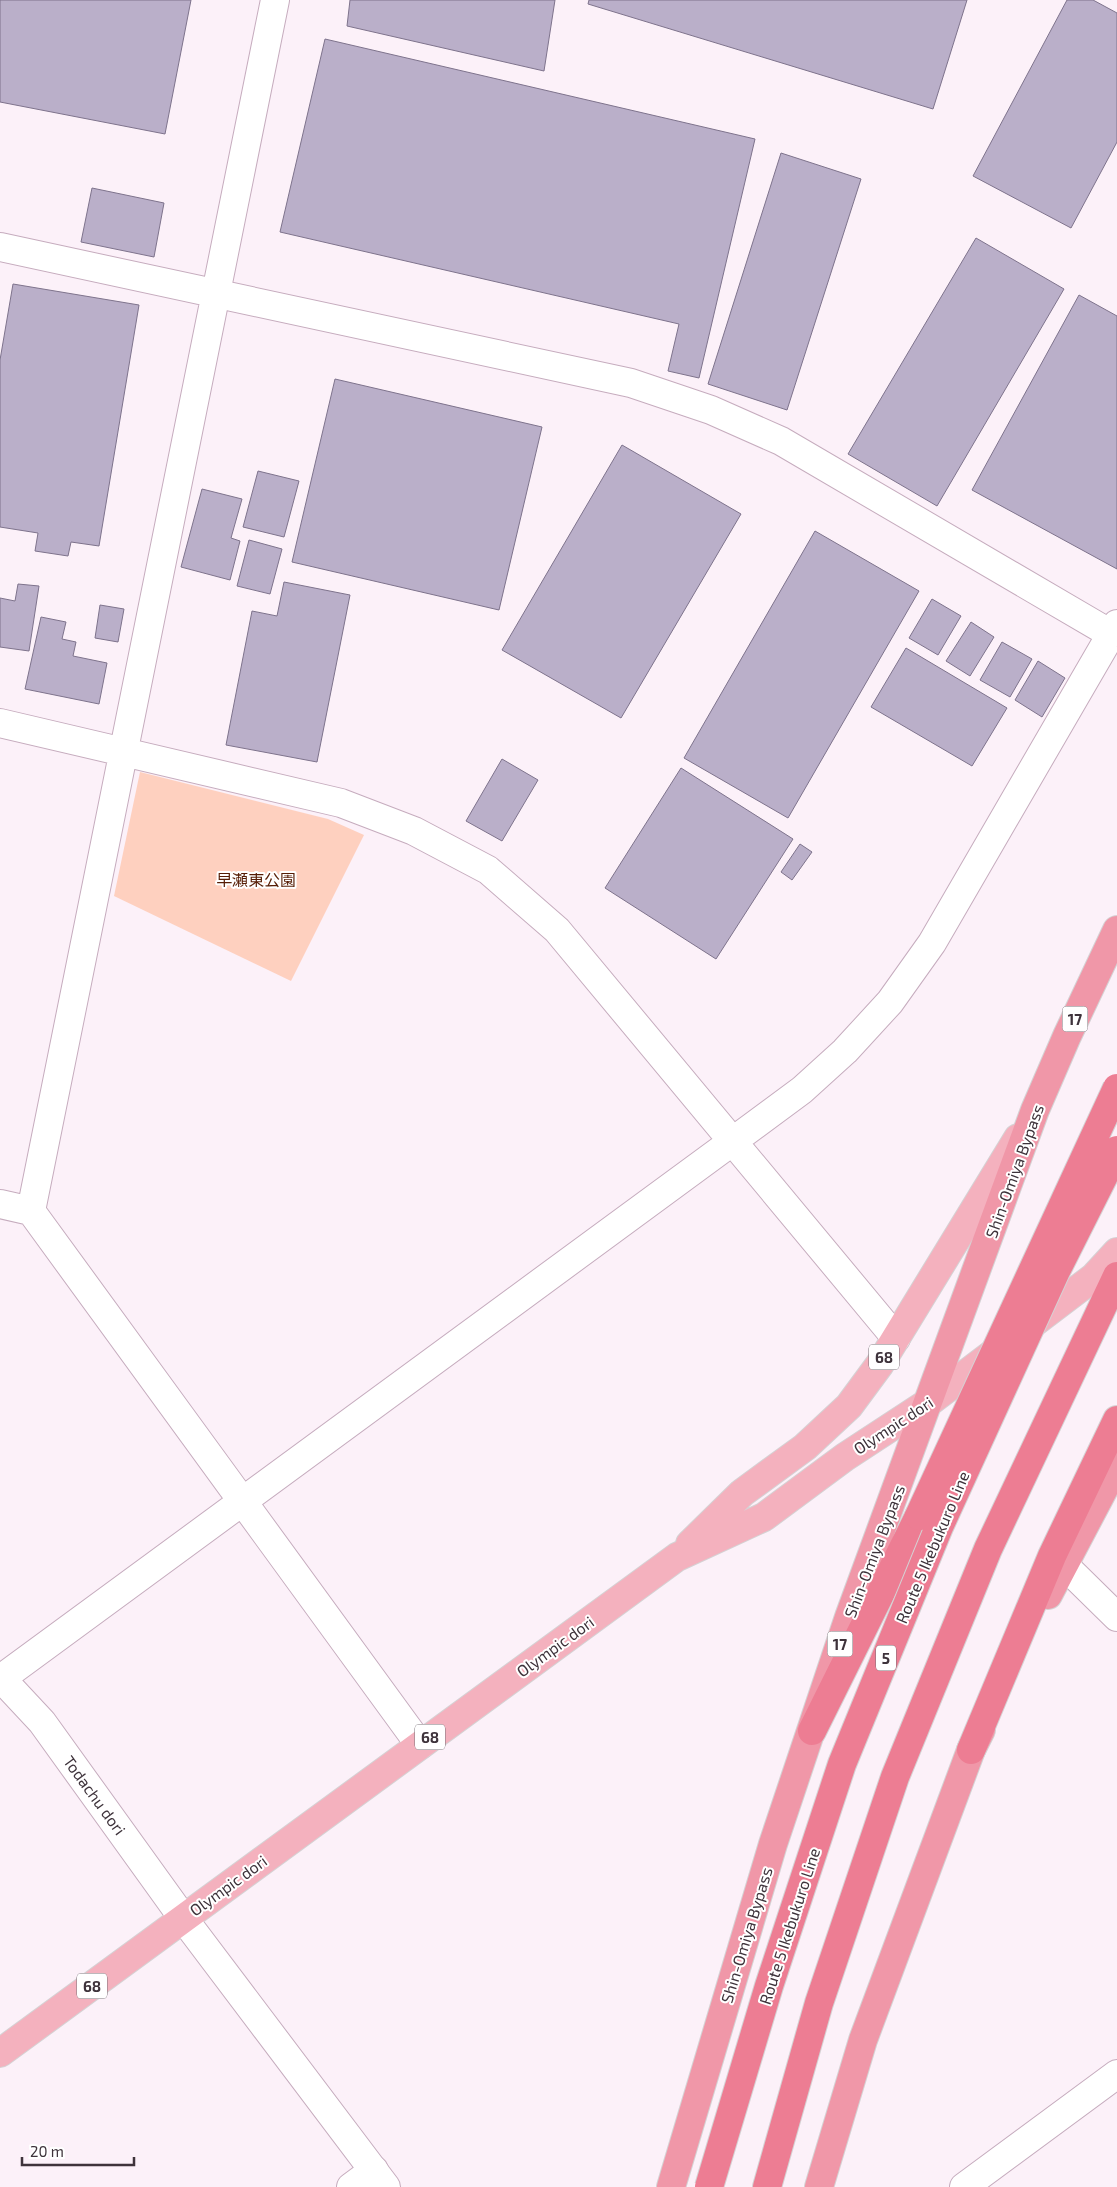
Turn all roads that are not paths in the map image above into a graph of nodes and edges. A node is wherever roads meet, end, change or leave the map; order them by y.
1 (275, 0) edge
2 (0, 246) edge
3 (216, 293) junction
4 (1114, 629) edge
5 (0, 723) edge
6 (125, 752) junction
7 (1117, 930) edge
8 (1117, 1088) edge
9 (1035, 1110) junction
10 (733, 1141) junction
11 (1117, 1150) edge
12 (0, 1204) edge
13 (31, 1211) junction
14 (1117, 1252) edge
15 (1117, 1276) edge
16 (896, 1338) junction
17 (930, 1402) junction
18 (1117, 1420) edge
19 (1117, 1464) edge
20 (243, 1502) junction
21 (677, 1557) junction
22 (1058, 1560) junction
23 (1117, 1617) edge
24 (1, 1677) edge
25 (812, 1731) junction
26 (420, 1745) junction
27 (183, 1918) junction
28 (0, 2053) edge
29 (1117, 2074) edge
30 (380, 2178) edge
31 (351, 2187) edge
32 (671, 2187) edge
33 (709, 2187) edge
34 (767, 2187) edge
35 (819, 2187) edge
36 (964, 2187) edge

1 - 3 street
2 - 3 street
3 - 4 street
3 - 6 street
4 - 10 street
5 - 6 street
6 - 10 street
6 - 13 street
7 - 9 highway, Shin-Omiya Bypass / 17
8 - 25 highway, bridge
9 - 16 main road, 68
9 - 17 highway, Shin-Omiya Bypass / 17
10 - 16 street
10 - 20 street
11 - 33 highway, Route 5 Ikebukuro Line / 5, bridge
12 - 13 street
13 - 20 street
14 - 17 main road, Olympic dori / 68
15 - 34 highway
16 - 21 main road, 68
17 - 21 main road, Olympic dori / 68
17 - 25 highway, Shin-Omiya Bypass / 17
18 - 22 highway
19 - 22 highway
20 - 24 street
20 - 26 street
21 - 26 main road, Olympic dori / 68
22 - 23 street
22 - 35 highway
24 - 27 street, Todachu dori
25 - 32 highway, Shin-Omiya Bypass / 17
26 - 27 main road, Olympic dori / 68
27 - 28 main road, Olympic dori / 68
27 - 30 street, Todachu dori
29 - 36 street
30 - 31 street

